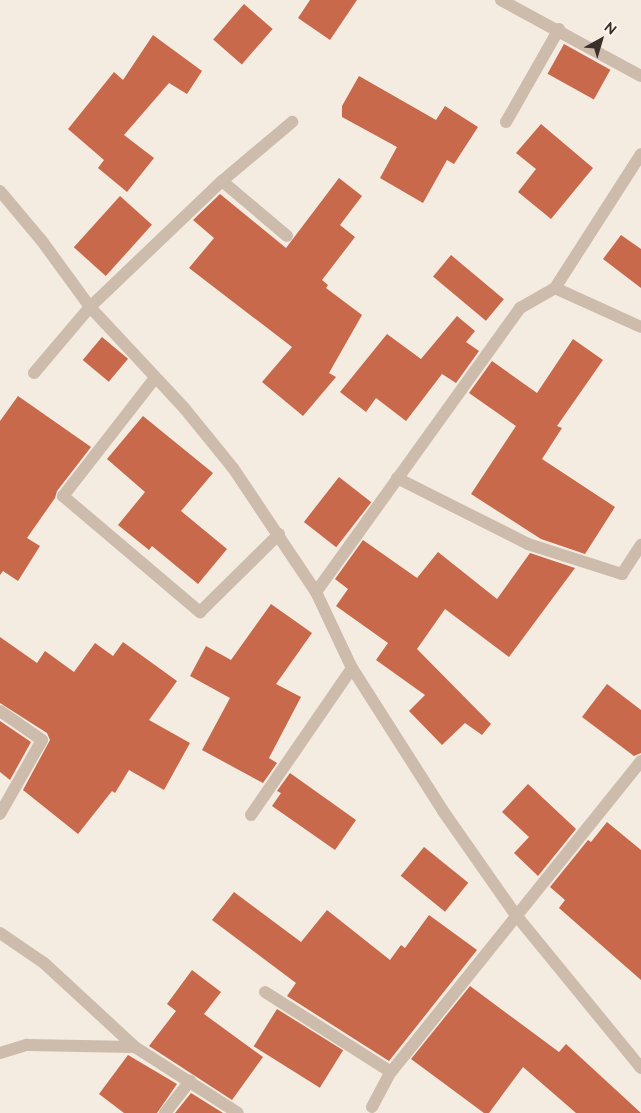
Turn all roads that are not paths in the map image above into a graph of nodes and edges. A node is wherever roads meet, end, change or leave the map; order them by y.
1 (501, 0) edge
2 (559, 29) junction
3 (641, 76) edge
4 (292, 122) dead end
5 (506, 122) dead end
6 (641, 154) edge
7 (222, 181) junction
8 (0, 191) edge
9 (287, 236) dead end
10 (555, 288) junction
11 (90, 307) junction
12 (641, 327) edge
13 (34, 373) dead end
14 (155, 378) junction
15 (397, 478) junction
16 (278, 534) junction
17 (641, 545) edge
18 (316, 592) junction
19 (352, 668) junction
20 (0, 711) edge
21 (641, 760) edge
22 (0, 814) edge
23 (251, 815) dead end
24 (515, 914) junction
25 (0, 932) edge
26 (265, 992) dead end
27 (135, 1047) junction
28 (0, 1052) edge
29 (641, 1068) edge
30 (391, 1072) junction
31 (190, 1081) junction
32 (372, 1107) dead end
33 (165, 1113) edge
34 (238, 1113) edge

1 - 2 street
2 - 3 street
2 - 5 street
4 - 7 street
6 - 10 street
7 - 9 street
7 - 11 street
8 - 11 street
10 - 12 street
10 - 15 street
11 - 13 street
11 - 14 street
14 - 16 street
14 - 16 street
15 - 17 street
15 - 18 street
16 - 18 street
18 - 19 street
19 - 23 street
19 - 24 street
20 - 22 street
21 - 24 street
24 - 29 street
24 - 30 street
25 - 27 street
26 - 30 street
27 - 28 street
27 - 31 street
30 - 32 street
31 - 33 street
31 - 34 street

